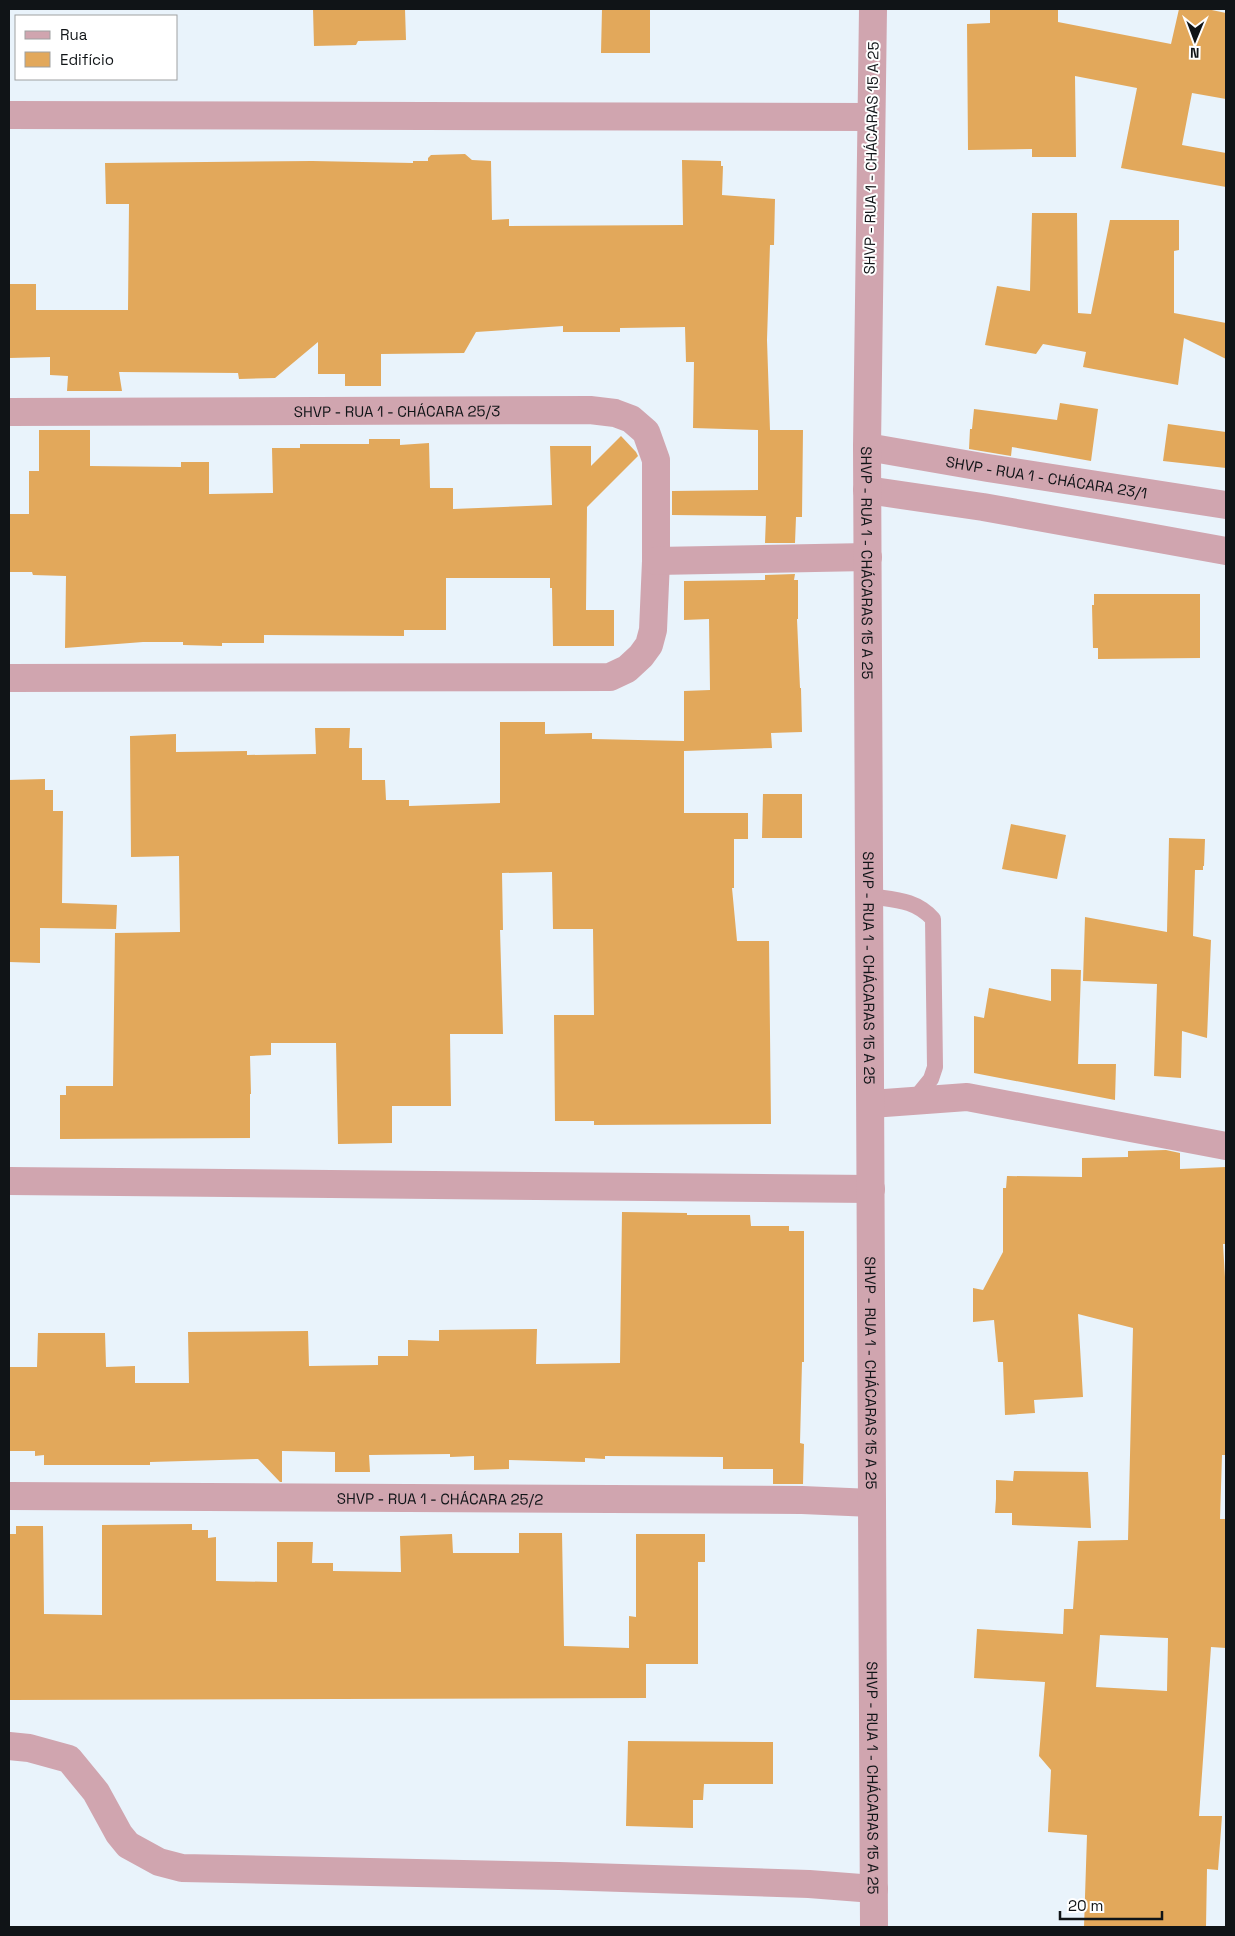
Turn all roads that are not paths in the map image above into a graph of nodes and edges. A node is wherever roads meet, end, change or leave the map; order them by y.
1 (873, 9) edge
2 (9, 115) edge
3 (871, 117) junction
4 (9, 412) edge
5 (867, 447) junction
6 (868, 490) junction
7 (1226, 505) edge
8 (1226, 551) edge
9 (868, 557) junction
10 (656, 561) junction
11 (9, 678) edge
12 (869, 896) junction
13 (914, 1100) junction
14 (870, 1104) junction
15 (1226, 1146) edge
16 (9, 1181) edge
17 (871, 1189) junction
18 (9, 1496) edge
19 (872, 1503) junction
20 (9, 1746) edge
21 (874, 1888) junction
22 (874, 1927) edge

1 - 3 street, SHVP - RUA 1 - CHÁCARAS 15 A 25
2 - 3 street
3 - 5 street, SHVP - RUA 1 - CHÁCARAS 15 A 25
4 - 10 street, SHVP - RUA 1 - CHÁCARA 25/3
5 - 6 street, SHVP - RUA 1 - CHÁCARAS 15 A 25
5 - 7 street, SHVP - RUA 1 - CHÁCARA 23/1
6 - 8 street
6 - 9 street, SHVP - RUA 1 - CHÁCARAS 15 A 25
9 - 10 street
9 - 12 street, SHVP - RUA 1 - CHÁCARAS 15 A 25
10 - 11 street, SHVP - RUA 1 - CHÁCARA 25/3
12 - 13 lane
12 - 14 street, SHVP - RUA 1 - CHÁCARAS 15 A 25
13 - 14 street
13 - 15 street
14 - 17 street, SHVP - RUA 1 - CHÁCARAS 15 A 25
16 - 17 street
17 - 19 street, SHVP - RUA 1 - CHÁCARAS 15 A 25
18 - 19 street, SHVP - RUA 1 - CHÁCARA 25/2
19 - 21 street, SHVP - RUA 1 - CHÁCARAS 15 A 25
20 - 21 street
21 - 22 street, SHVP - RUA 1 - CHÁCARAS 15 A 25

